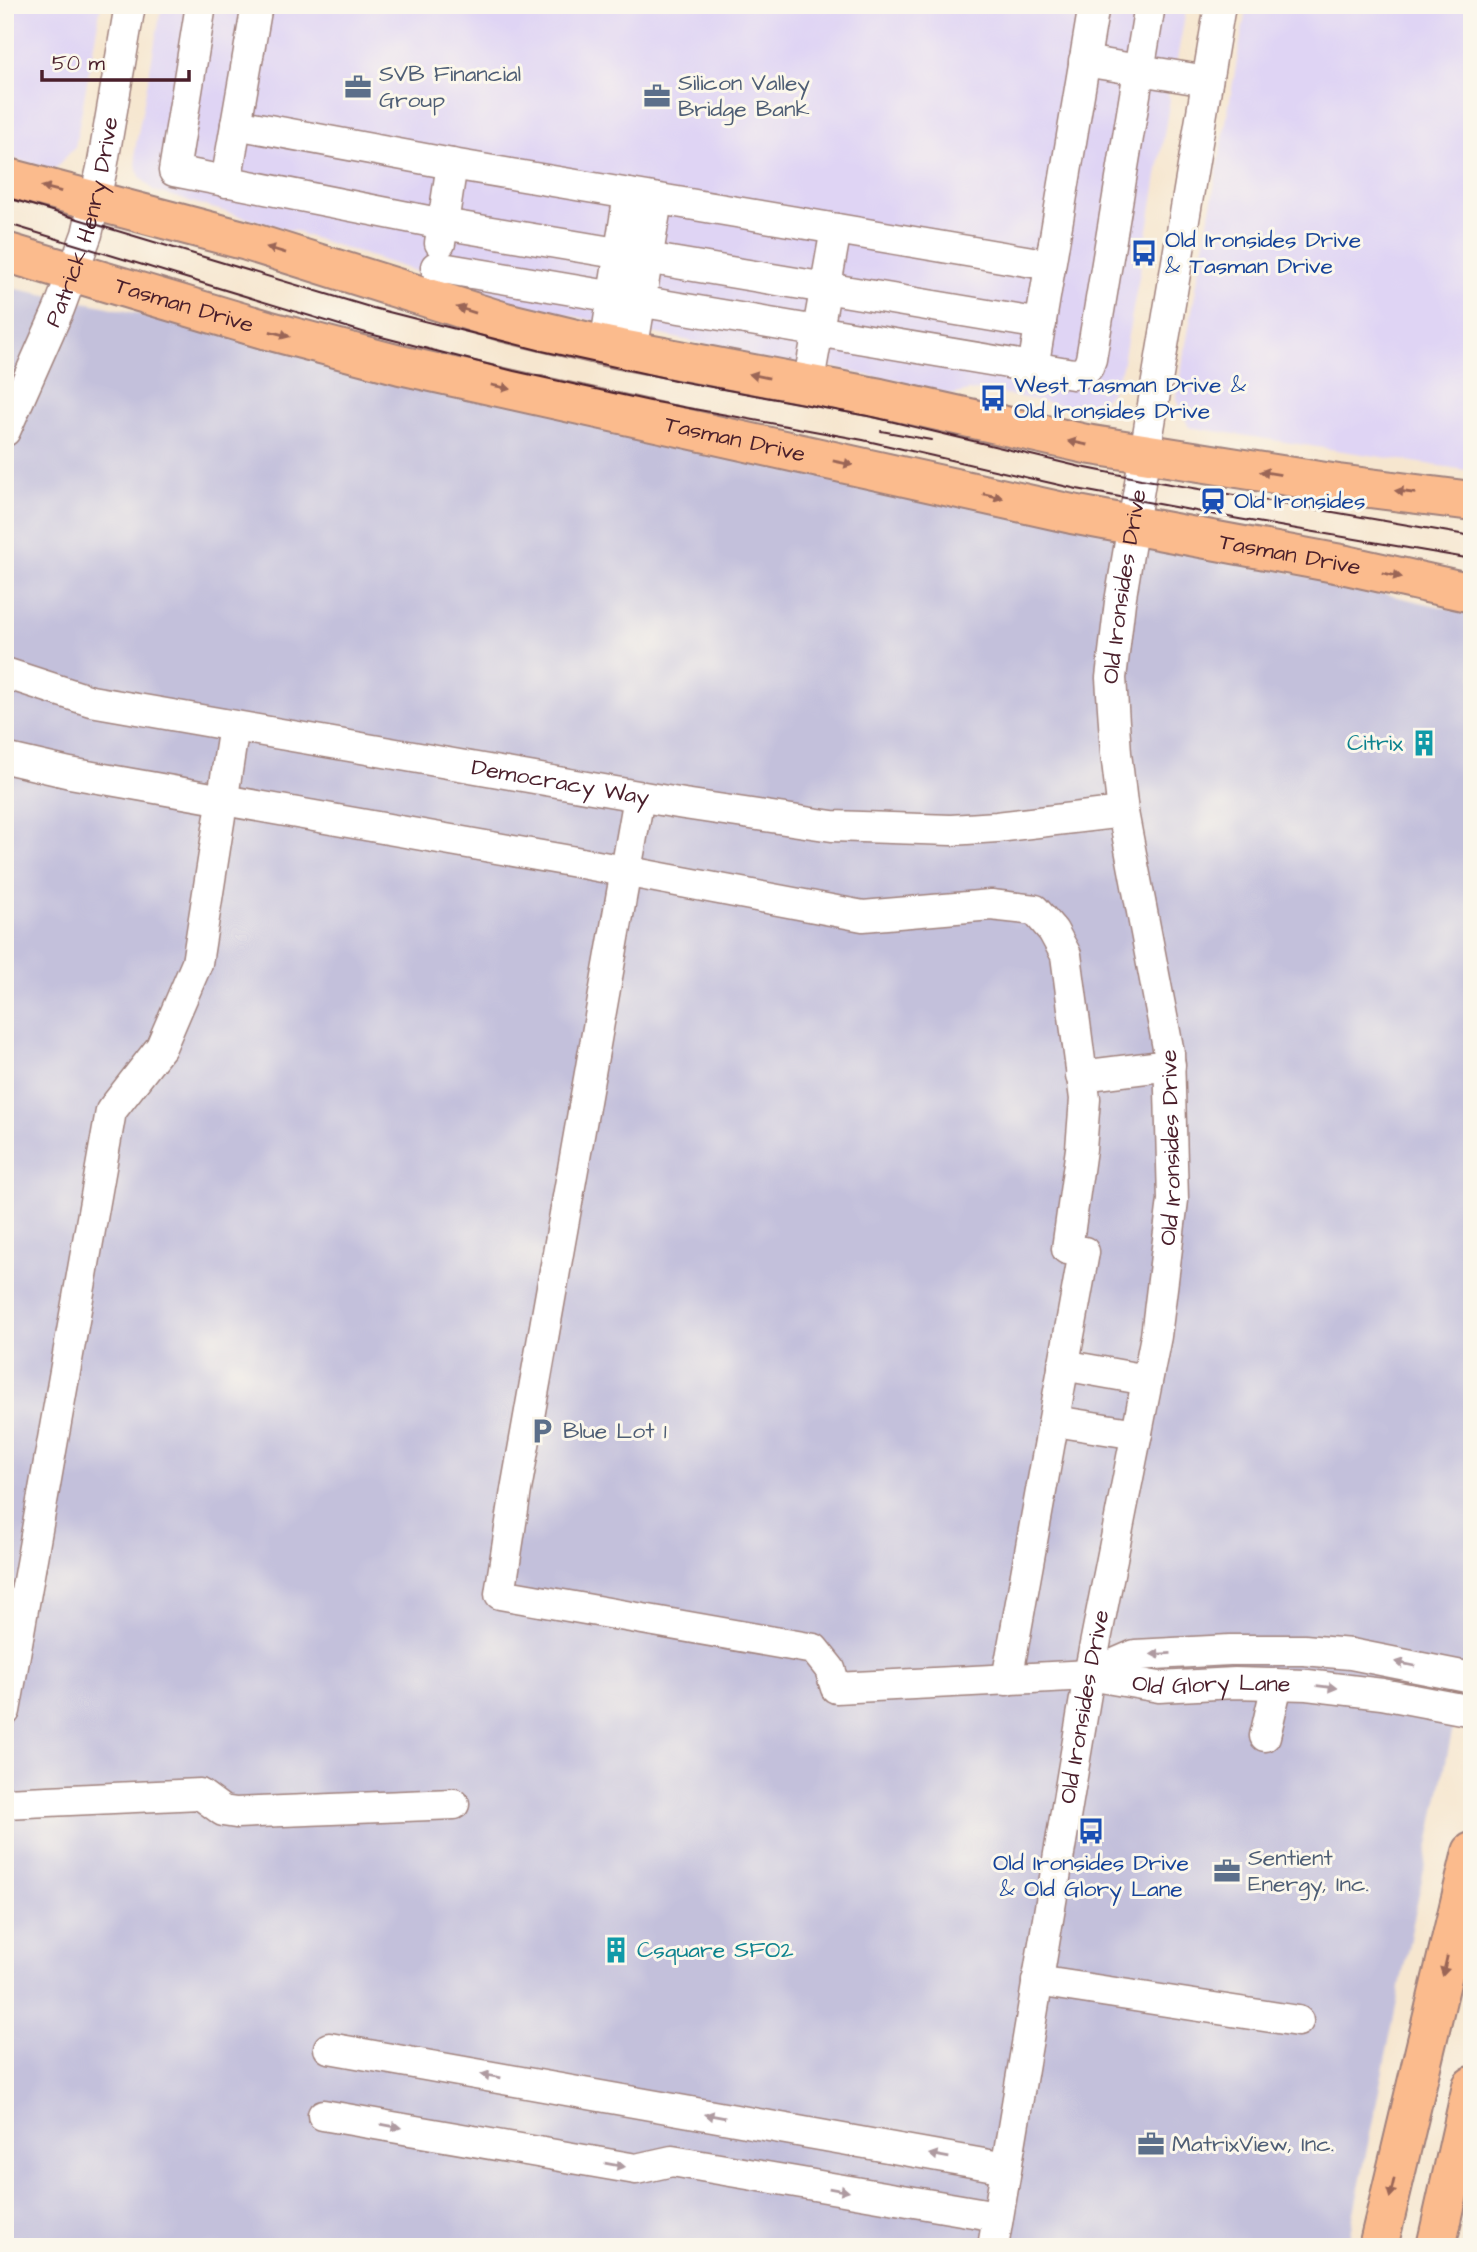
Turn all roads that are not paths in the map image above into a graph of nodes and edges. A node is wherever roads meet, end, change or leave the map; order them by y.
1 (130, 5) edge
2 (201, 5) edge
3 (257, 5) edge
4 (1094, 5) edge
5 (1150, 5) edge
6 (1220, 5) edge
7 (1084, 61) junction
8 (1139, 71) junction
9 (1207, 81) junction
10 (236, 124) junction
11 (452, 164) junction
12 (5, 177) edge
13 (226, 182) junction
14 (643, 197) junction
15 (96, 200) junction
16 (443, 224) junction
17 (836, 229) junction
18 (5, 252) edge
19 (634, 256) junction
20 (1050, 265) junction
21 (74, 272) junction
22 (433, 283) junction
23 (825, 289) junction
24 (627, 298) junction
25 (1041, 324) junction
26 (818, 330) junction
27 (618, 349) junction
28 (1033, 368) junction
29 (808, 386) junction
30 (5, 431) edge
31 (1145, 453) junction
32 (1472, 501) edge
33 (1133, 527) junction
34 (1472, 593) edge
35 (5, 673) edge
36 (234, 726) junction
37 (5, 758) edge
38 (639, 797) junction
39 (223, 799) junction
40 (1123, 812) junction
41 (627, 872) junction
42 (1170, 1065) junction
43 (1082, 1076) junction
44 (1063, 1365) junction
45 (1147, 1380) junction
46 (1055, 1420) junction
47 (1137, 1434) junction
48 (1089, 1675) junction
49 (1472, 1678) edge
50 (1007, 1680) junction
51 (1277, 1684) junction
52 (5, 1711) edge
53 (1472, 1711) edge
54 (1265, 1736) dead end
55 (5, 1803) edge
56 (454, 1804) dead end
57 (1472, 1852) edge
58 (1037, 1981) junction
59 (1298, 2021) dead end
60 (329, 2048) dead end
61 (1472, 2086) edge
62 (323, 2115) dead end
63 (1006, 2168) junction
64 (997, 2216) junction
65 (993, 2247) edge
66 (1378, 2247) edge
67 (1436, 2247) edge

1 - 15 street, Patrick Henry Drive
2 - 13 street
3 - 10 street
4 - 7 street
5 - 8 street
6 - 9 street, Old Ironsides Drive
7 - 8 street
7 - 20 street
8 - 9 street
8 - 28 street
9 - 31 street, Old Ironsides Drive
10 - 11 street
10 - 13 street
11 - 14 street
11 - 16 street
15 -> 12 main road
13 - 16 street
14 - 17 street
14 - 19 street
15 - 21 street, Patrick Henry Drive
22 -> 15 main road
16 - 19 street
16 - 22 street
17 - 20 street
17 - 23 street
18 - 21 main road, Tasman Drive
19 - 23 street
19 - 24 street
20 - 25 street
21 - 30 street, Patrick Henry Drive
21 -> 33 main road, Tasman Drive
22 - 24 street
27 -> 22 main road
23 - 25 street
23 - 26 street
24 - 26 street
24 - 27 street
25 - 28 street
26 - 28 street
26 - 29 street
29 -> 27 main road
31 -> 29 main road
32 -> 31 main road
31 - 33 street, Old Ironsides Drive
33 -> 34 main road, Tasman Drive
33 - 40 street, Old Ironsides Drive
35 - 36 street, Democracy Way
36 - 38 street, Democracy Way
36 - 39 street
37 - 39 street
38 - 40 street, Democracy Way
38 - 41 street
39 - 41 street
39 - 52 street
40 - 42 street, Old Ironsides Drive
41 - 43 street
41 - 50 street
42 - 43 street
42 - 45 street, Old Ironsides Drive
43 - 44 street
44 - 45 street
44 - 46 street
45 - 47 street, Old Ironsides Drive
46 - 47 street
46 - 50 street
47 - 48 street, Old Ironsides Drive
49 -> 48 street, Old Glory Lane
48 - 50 street
48 - 51 street, Old Glory Lane
48 - 58 street, Old Ironsides Drive
51 -> 53 street, Old Glory Lane
51 - 54 street
55 - 56 street
57 -> 66 main road
58 - 59 street
58 - 63 street, Old Ironsides Drive
63 -> 60 street
61 - 67 main road
62 -> 64 street
63 - 64 street, Old Ironsides Drive
64 - 65 street, Old Ironsides Drive

